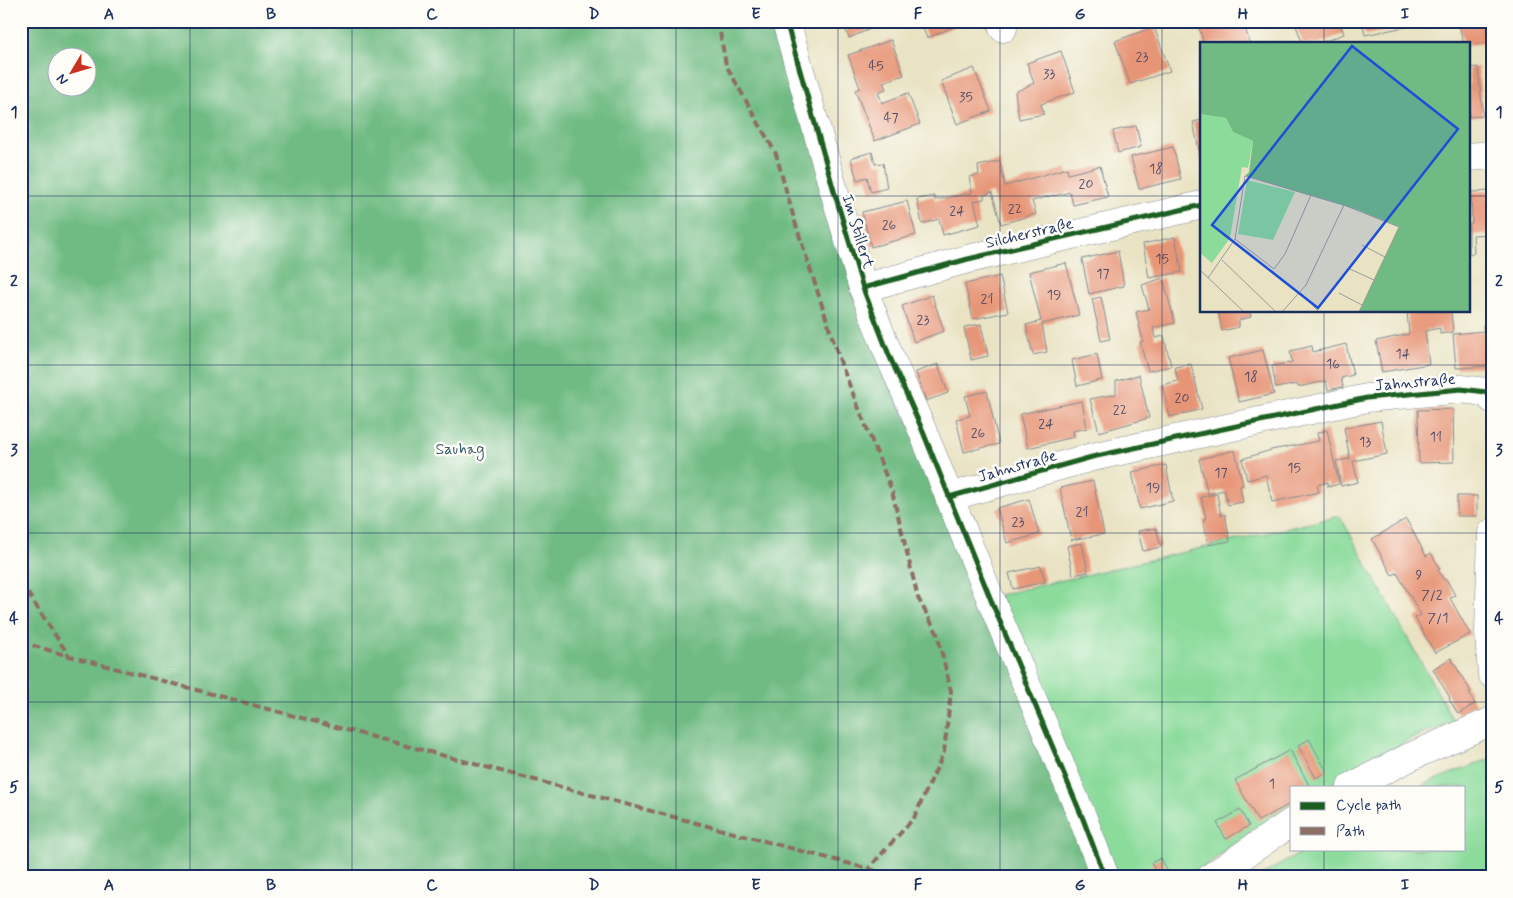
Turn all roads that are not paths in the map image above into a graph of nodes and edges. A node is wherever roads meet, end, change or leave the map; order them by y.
1 (786, 21) edge
2 (1492, 155) edge
3 (1470, 156) edge
4 (1200, 204) edge
5 (863, 288) junction
6 (1492, 399) edge
7 (949, 497) junction
8 (1492, 533) edge
9 (1492, 674) edge
10 (1492, 721) edge
11 (1353, 786) edge
12 (1290, 823) edge
13 (1105, 877) edge
14 (1211, 877) edge

1 - 5 street, Im Stillert
2 - 3 street
4 - 5 street, Silcherstraße
5 - 7 street, Im Stillert
6 - 7 street, Jahnstraße
7 - 13 street
8 - 9 street
10 - 11 street
12 - 14 street

